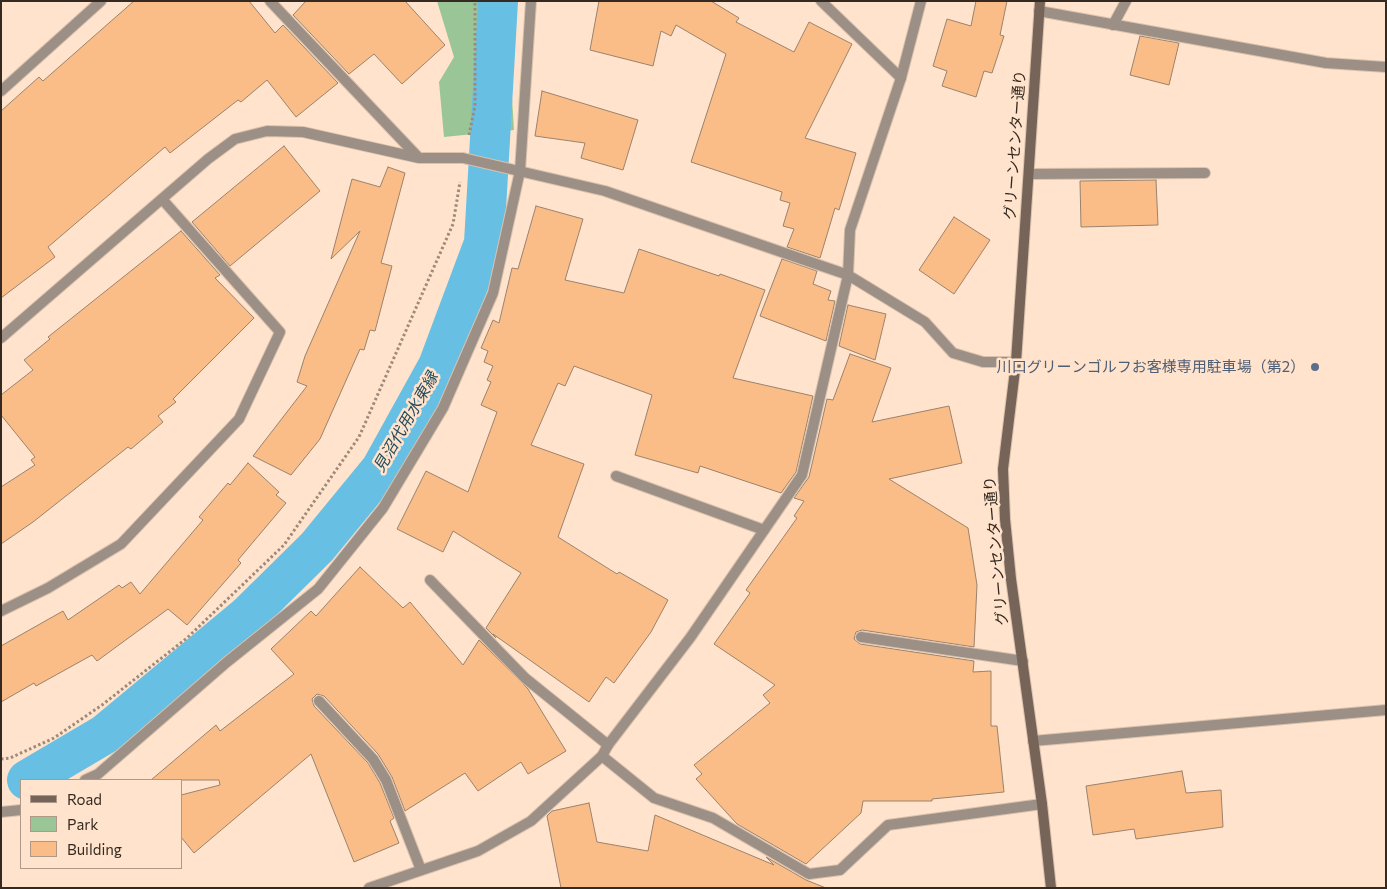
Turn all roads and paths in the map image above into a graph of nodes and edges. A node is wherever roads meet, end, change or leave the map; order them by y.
1 (101, 1) edge
2 (270, 1) edge
3 (475, 1) edge
4 (531, 1) edge
5 (821, 1) edge
6 (921, 1) edge
7 (1126, 1) edge
8 (1039, 6) edge
9 (1113, 25) junction
10 (1386, 67) edge
11 (901, 78) junction
12 (1, 91) edge
13 (418, 158) junction
14 (463, 158) junction
15 (520, 171) junction
16 (1205, 173) dead end
17 (1028, 174) junction
18 (162, 199) junction
19 (848, 275) junction
20 (1, 338) edge
21 (1016, 362) junction
22 (616, 476) dead end
23 (764, 530) junction
24 (430, 580) dead end
25 (1, 611) edge
26 (862, 637) dead end
27 (1022, 661) junction
28 (319, 701) dead end
29 (1386, 710) edge
30 (1033, 741) junction
31 (608, 745) junction
32 (602, 756) junction
33 (1, 759) edge
34 (87, 779) edge
35 (1042, 804) junction
36 (20, 810) edge
37 (1, 812) edge
38 (421, 870) junction
39 (369, 888) edge
40 (1051, 888) edge

1 - 12 street
2 - 13 street
3 - 14 path
4 - 15 street
5 - 11 street
6 - 11 street
7 - 9 street
8 - 9 street
8 - 17 main road, グリーンセンター通り
9 - 10 street
11 - 19 street
13 - 14 street
13 - 18 street
14 - 15 street
14 - 33 path
15 - 19 street
15 - 34 street
16 - 17 street
17 - 21 main road, グリーンセンター通り
18 - 20 street
18 - 25 street
19 - 21 street
19 - 23 street
21 - 27 main road, グリーンセンター通り
22 - 23 street
23 - 31 street
24 - 31 street
26 - 27 street
27 - 30 main road, グリーンセンター通り
28 - 38 street
29 - 30 street
30 - 35 main road, グリーンセンター通り
31 - 32 street
32 - 35 street
32 - 38 street
35 - 40 main road, グリーンセンター通り
36 - 37 street
38 - 39 street

